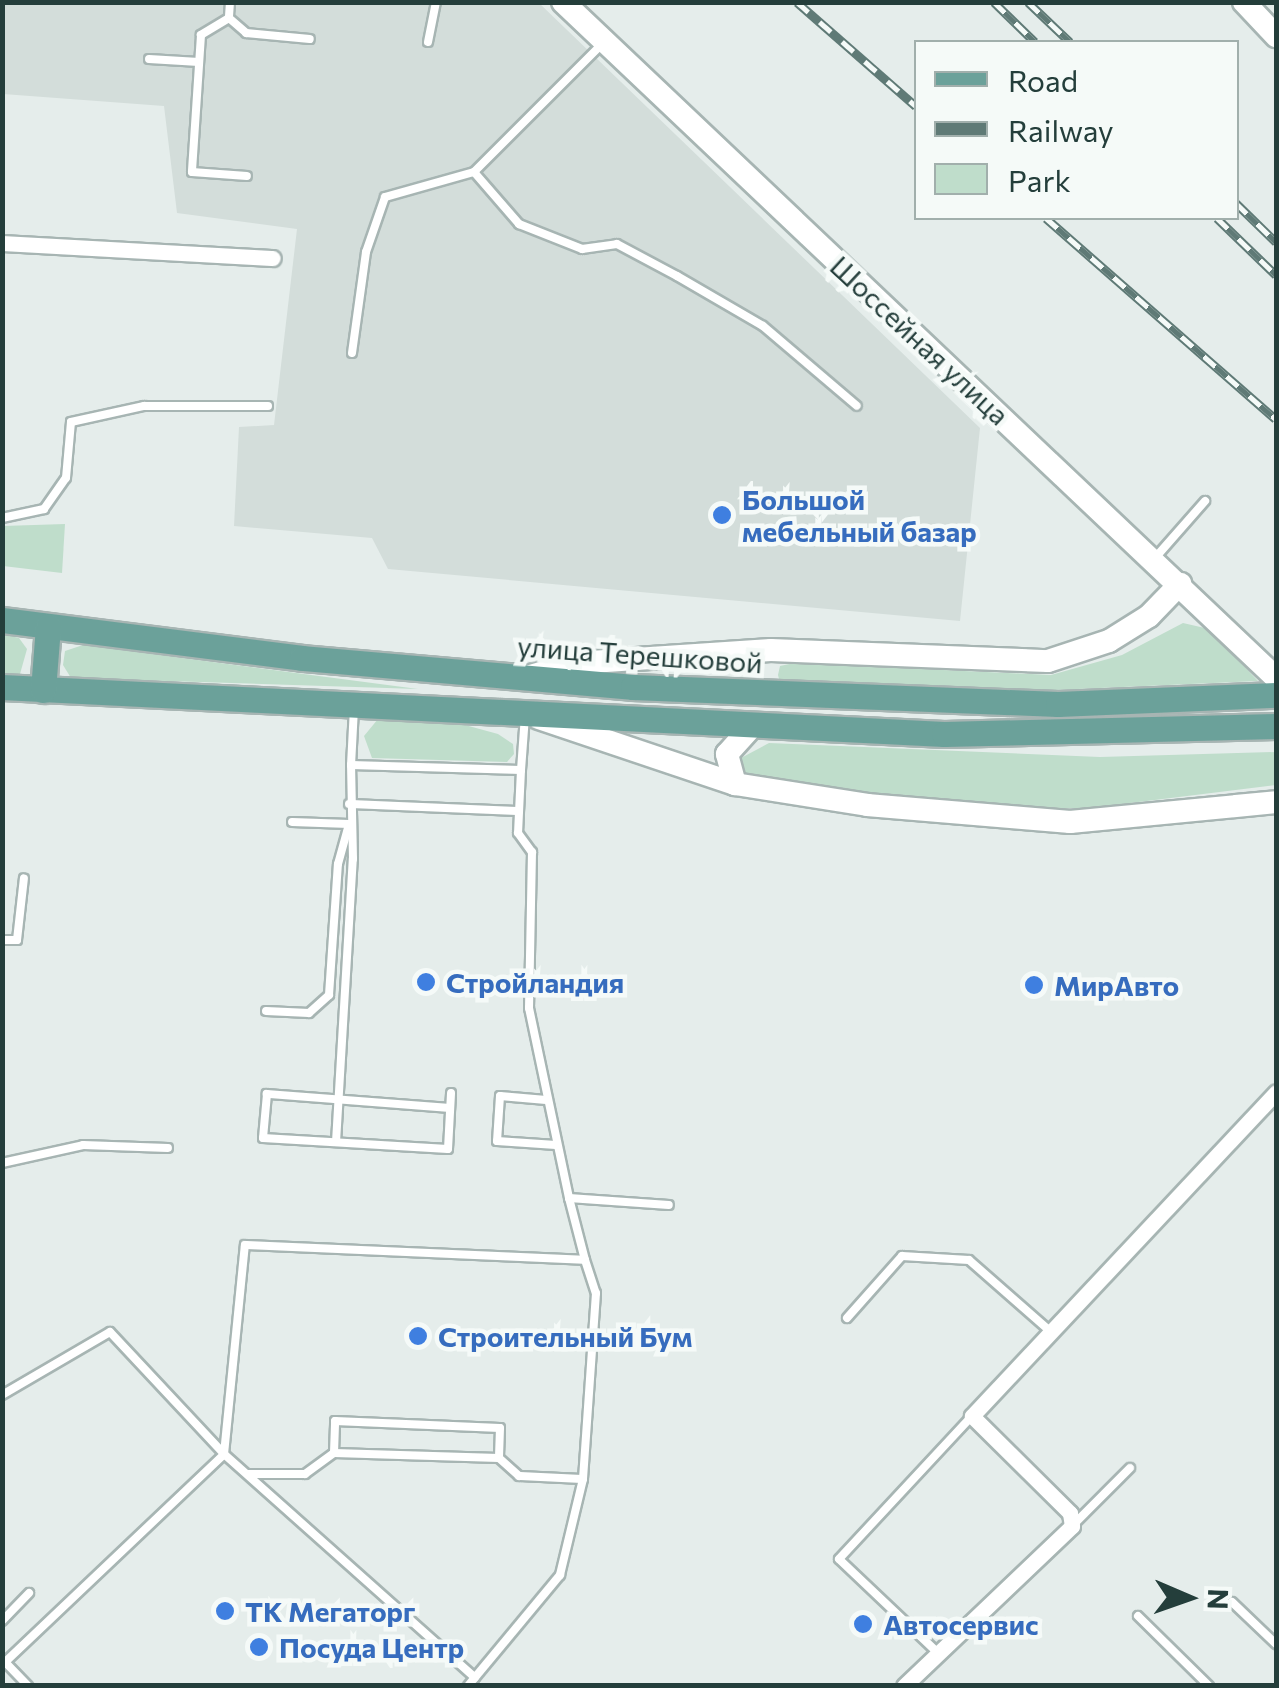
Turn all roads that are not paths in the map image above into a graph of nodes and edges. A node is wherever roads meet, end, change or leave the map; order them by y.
1 (230, 2) edge
2 (436, 2) edge
3 (563, 2) edge
4 (1244, 2) edge
5 (229, 18) junction
6 (1276, 36) edge
7 (310, 39) dead end
8 (428, 42) dead end
9 (604, 42) junction
10 (149, 59) dead end
11 (200, 62) junction
12 (474, 172) junction
13 (247, 176) dead end
14 (2, 243) edge
15 (272, 258) dead end
16 (352, 353) dead end
17 (268, 406) dead end
18 (857, 406) dead end
19 (1204, 501) dead end
20 (2, 518) edge
21 (1153, 560) junction
22 (1180, 584) junction
23 (2, 620) edge
24 (48, 626) junction
25 (770, 650) junction
26 (476, 672) junction
27 (526, 677) junction
28 (1276, 678) edge
29 (2, 687) edge
30 (43, 690) junction
31 (760, 692) junction
32 (1276, 695) edge
33 (354, 704) junction
34 (473, 711) junction
35 (525, 713) junction
36 (753, 725) junction
37 (1276, 726) edge
38 (351, 765) junction
39 (521, 770) junction
40 (735, 784) junction
41 (1276, 802) edge
42 (350, 804) junction
43 (519, 811) junction
44 (292, 822) dead end
45 (349, 824) junction
46 (24, 878) dead end
47 (2, 940) edge
48 (266, 1010) dead end
49 (1276, 1092) edge
50 (451, 1093) dead end
51 (340, 1099) junction
52 (546, 1100) junction
53 (450, 1108) junction
54 (336, 1142) junction
55 (556, 1145) junction
56 (168, 1148) dead end
57 (2, 1163) edge
58 (569, 1198) junction
59 (669, 1205) dead end
60 (585, 1260) junction
61 (847, 1318) dead end
62 (1050, 1330) junction
63 (2, 1395) edge
64 (972, 1416) junction
65 (334, 1453) junction
66 (224, 1454) junction
67 (499, 1458) junction
68 (1130, 1468) dead end
69 (248, 1474) junction
70 (584, 1479) junction
71 (1072, 1526) junction
72 (29, 1593) dead end
73 (1232, 1602) dead end
74 (1138, 1616) dead end
75 (2, 1621) edge
76 (1276, 1644) edge
77 (939, 1654) junction
78 (4, 1664) edge
79 (472, 1682) edge
80 (28, 1686) edge
81 (904, 1686) edge
82 (1209, 1686) edge

1 - 5 lane
2 - 8 lane
3 - 9 main road, Шоссейная улица
4 - 6 main road
5 - 7 lane
5 - 11 lane
9 - 12 lane
9 - 21 main road, Шоссейная улица
10 - 11 lane
11 - 13 lane
12 - 16 lane
12 - 18 lane
14 - 15 street
17 - 20 lane
19 - 21 lane
21 - 22 main road, Шоссейная улица
22 - 25 main road
22 - 28 main road, Шоссейная улица
23 - 24 main road, улица Терешковой
24 - 26 main road, улица Терешковой
24 - 30 main road
25 - 27 main road
25 - 31 main road
26 - 27 main road, улица Терешковой
26 - 34 main road
27 - 31 main road, улица Терешковой
29 - 30 main road
30 - 33 main road
31 - 32 main road, улица Терешковой
33 - 34 main road
33 - 38 lane
34 - 35 main road
35 - 36 main road
35 - 39 lane
35 - 40 main road
36 - 37 main road
36 - 40 main road
38 - 39 lane
38 - 42 lane
39 - 43 lane
40 - 41 main road
42 - 43 lane
42 - 45 lane
43 - 52 lane
44 - 45 lane
45 - 48 lane
45 - 51 lane
46 - 47 lane
49 - 62 street
50 - 53 lane
51 - 53 lane
51 - 54 lane
51 - 54 lane
52 - 55 lane
52 - 55 lane
53 - 54 lane
55 - 58 lane
56 - 57 lane
58 - 59 lane
58 - 60 lane
60 - 66 lane
60 - 70 lane
61 - 62 lane
62 - 64 street
63 - 66 lane
64 - 71 street
64 - 77 lane
65 - 67 lane
65 - 67 lane
65 - 69 lane
66 - 69 lane
66 - 78 lane
67 - 70 lane
68 - 71 lane
69 - 79 lane
70 - 79 lane
71 - 77 street
72 - 75 lane
73 - 76 lane
74 - 82 lane
77 - 81 street
78 - 80 lane

